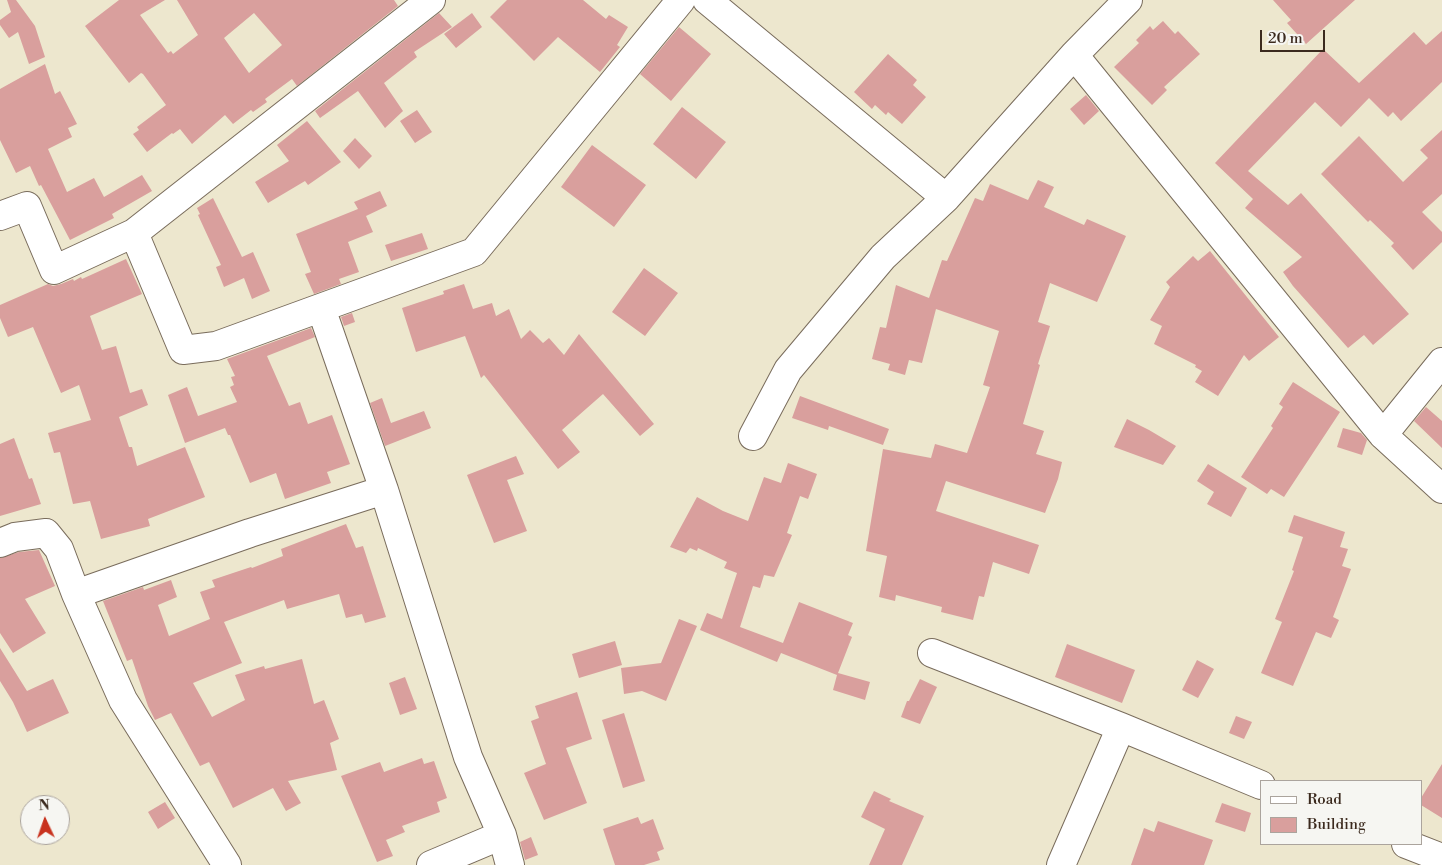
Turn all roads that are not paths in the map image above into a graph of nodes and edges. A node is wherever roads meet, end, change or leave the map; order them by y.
1 (431, 0) edge
2 (681, 0) edge
3 (707, 0) edge
4 (1128, 0) edge
5 (1074, 55) junction
6 (946, 198) junction
7 (0, 216) edge
8 (134, 233) junction
9 (321, 308) junction
10 (1442, 362) edge
11 (753, 436) dead end
12 (1383, 436) junction
13 (1442, 489) edge
14 (384, 490) junction
15 (0, 543) edge
16 (76, 594) junction
17 (932, 653) dead end
18 (1121, 727) junction
19 (1260, 785) edge
20 (502, 836) junction
21 (1409, 845) edge
22 (1442, 858) edge
23 (227, 865) edge
24 (431, 865) edge
25 (510, 865) edge
26 (1060, 865) edge

1 - 8 street
2 - 9 street
3 - 6 street
4 - 5 street
5 - 6 street
5 - 12 street
6 - 11 street
7 - 8 street
8 - 9 street
9 - 14 street
10 - 12 street
12 - 13 street
14 - 16 street
14 - 20 street
15 - 16 street
16 - 23 street
17 - 18 street
18 - 19 street
18 - 26 street
20 - 24 street
20 - 25 street
21 - 22 street

